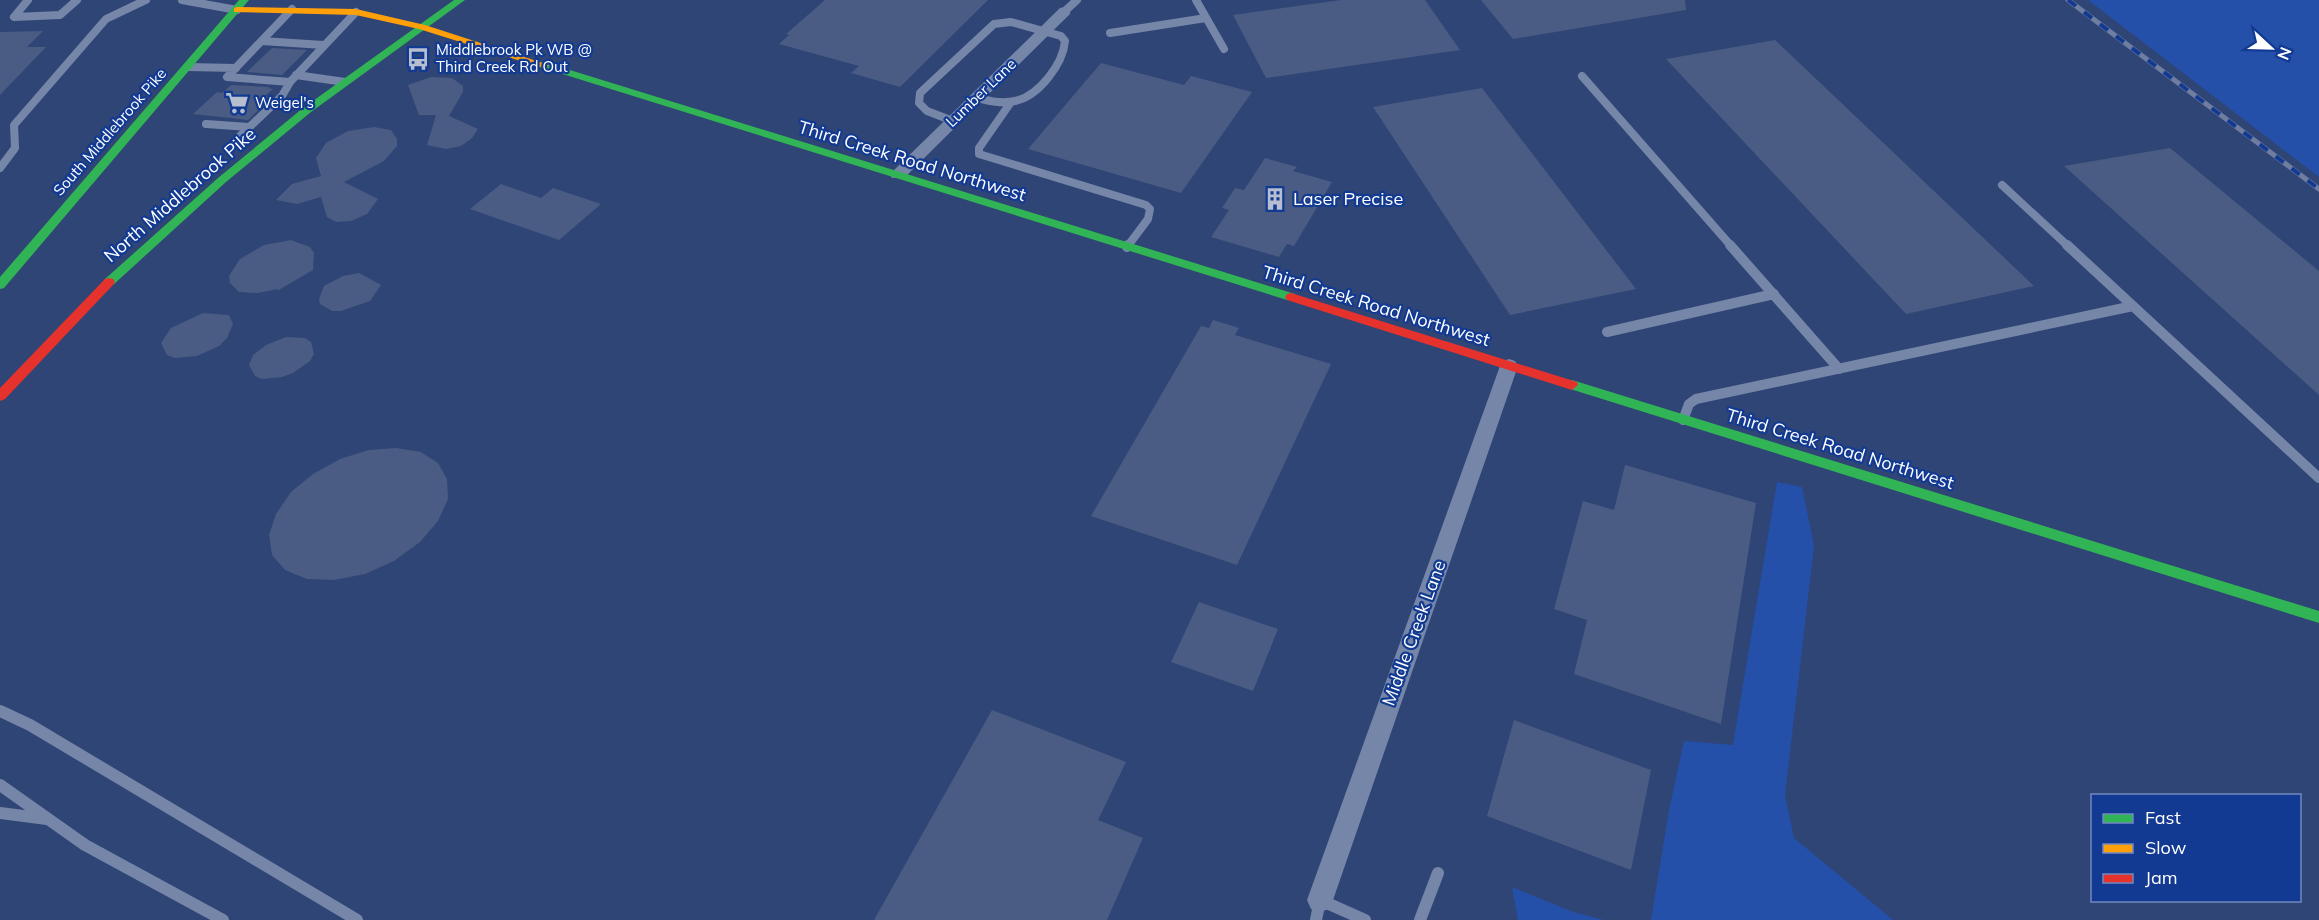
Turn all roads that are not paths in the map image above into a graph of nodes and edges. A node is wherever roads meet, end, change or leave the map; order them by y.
1 (28, 0) edge
2 (77, 0) edge
3 (146, 0) edge
4 (182, 0) edge
5 (460, 0) edge
6 (1077, 0) edge
7 (1196, 0) edge
8 (241, 5) edge
9 (292, 9) junction
10 (1065, 11) joint
11 (356, 12) junction
12 (1206, 18) junction
13 (422, 27) junction
14 (1045, 30) junction
15 (1110, 33) dead end
16 (262, 41) junction
17 (323, 45) junction
18 (1224, 49) dead end
19 (188, 67) junction
20 (236, 68) junction
21 (270, 70) dead end
22 (1582, 76) dead end
23 (293, 79) junction
24 (260, 80) junction
25 (345, 82) junction
26 (977, 98) junction
27 (1011, 102) junction
28 (953, 121) junction
29 (206, 124) dead end
30 (249, 127) junction
31 (238, 138) dead end
32 (0, 168) edge
33 (898, 175) junction
34 (2002, 185) dead end
35 (1127, 247) junction
36 (0, 285) edge
37 (1774, 294) junction
38 (2133, 306) junction
39 (1607, 332) dead end
40 (1509, 366) junction
41 (1839, 369) junction
42 (0, 396) edge
43 (1683, 420) junction
44 (2319, 478) edge
45 (2319, 617) edge
46 (0, 711) edge
47 (0, 785) edge
48 (0, 813) edge
49 (47, 819) junction
50 (1438, 873) dead end
51 (1318, 910) edge
52 (223, 920) edge
53 (357, 920) edge
54 (1365, 920) edge
55 (1420, 920) edge

1 - 2 lane
3 - 32 lane
4 - 8 lane
5 - 13 street, North Middlebrook Pike
6 - 10 lane
7 - 12 lane
8 - 9 street, Third Creek Road Northwest
8 - 19 street, South Middlebrook Pike
9 - 11 street, Third Creek Road Northwest
9 - 16 lane
10 - 14 street, Lumber Lane
11 - 13 street, Third Creek Road Northwest
11 - 17 lane
12 - 15 lane
12 - 18 lane
13 - 25 street, North Middlebrook Pike
13 - 33 street, Third Creek Road Northwest
14 - 26 street, Lumber Lane
14 - 27 lane
14 - 28 lane
16 - 17 lane
16 - 20 lane
17 - 23 lane
19 - 20 lane
19 - 36 street, South Middlebrook Pike
20 - 24 lane
21 - 24 lane
22 - 37 lane
23 - 24 lane
23 - 25 lane
23 - 30 lane
25 - 42 street, North Middlebrook Pike
26 - 27 lane
26 - 28 street, Lumber Lane
27 - 35 lane
28 - 33 street, Lumber Lane
29 - 30 lane
30 - 31 lane
33 - 35 street, Third Creek Road Northwest
34 - 38 lane
35 - 40 street, Third Creek Road Northwest
37 - 39 lane
37 - 41 lane
38 - 41 lane
38 - 44 lane
40 - 43 street, Third Creek Road Northwest
40 - 51 street, Middle Creek Lane
41 - 43 lane
43 - 45 street, Third Creek Road Northwest
46 - 53 lane
47 - 49 lane
48 - 49 lane
49 - 52 lane
50 - 55 lane
51 - 54 lane

